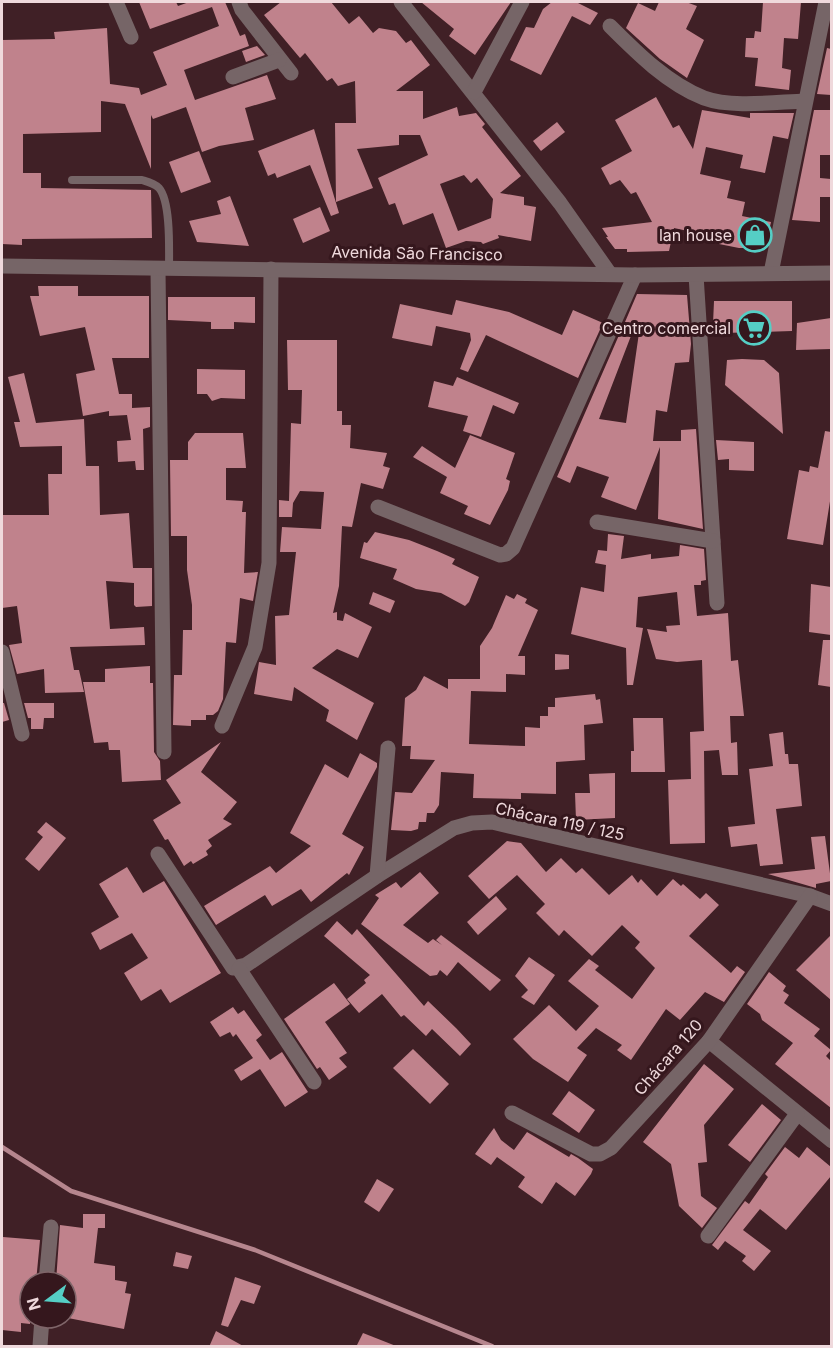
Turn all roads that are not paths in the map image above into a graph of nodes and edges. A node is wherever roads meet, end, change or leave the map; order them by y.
1 (116, 2) edge
2 (401, 2) edge
3 (522, 2) edge
4 (826, 2) edge
5 (244, 4) edge
6 (610, 26) dead end
7 (131, 37) dead end
8 (279, 60) junction
9 (291, 72) dead end
10 (233, 77) dead end
11 (474, 92) junction
12 (805, 101) junction
13 (72, 180) dead end
14 (2, 266) edge
15 (272, 269) junction
16 (163, 270) junction
17 (771, 273) junction
18 (831, 273) edge
19 (610, 274) junction
20 (635, 275) junction
21 (696, 275) junction
22 (378, 507) dead end
23 (597, 522) dead end
24 (713, 541) junction
25 (717, 603) dead end
26 (2, 652) edge
27 (222, 726) dead end
28 (22, 734) dead end
29 (388, 748) dead end
30 (164, 752) dead end
31 (158, 854) dead end
32 (377, 876) junction
33 (810, 896) junction
34 (831, 904) edge
35 (236, 968) junction
36 (709, 1041) junction
37 (314, 1082) dead end
38 (512, 1113) dead end
39 (797, 1114) junction
40 (831, 1142) edge
41 (51, 1227) dead end
42 (708, 1236) dead end
43 (47, 1270) edge
44 (41, 1330) edge
45 (40, 1347) edge

1 - 7 street
2 - 11 street
3 - 11 street
4 - 12 street
5 - 8 street
6 - 12 street
8 - 9 street
8 - 10 street
11 - 19 street
12 - 17 street
13 - 16 lane
14 - 16 street, Avenida São Francisco
15 - 16 street, Avenida São Francisco
15 - 19 street, Avenida São Francisco
15 - 27 street
16 - 30 street
17 - 18 street, Avenida São Francisco
17 - 21 street, Avenida São Francisco
19 - 20 street, Avenida São Francisco
20 - 21 street, Avenida São Francisco
20 - 22 street
21 - 24 street
23 - 24 street
24 - 25 street
26 - 28 street
29 - 32 street
31 - 35 street
32 - 33 street, Chácara 119 / 125
32 - 35 street, Chácara 119 / 125
33 - 34 street, Chácara 119 / 125
33 - 36 street, Chácara 120
35 - 37 street
36 - 38 street, Chácara 120
36 - 39 street
39 - 40 street
39 - 42 street
41 - 43 street
44 - 45 street

